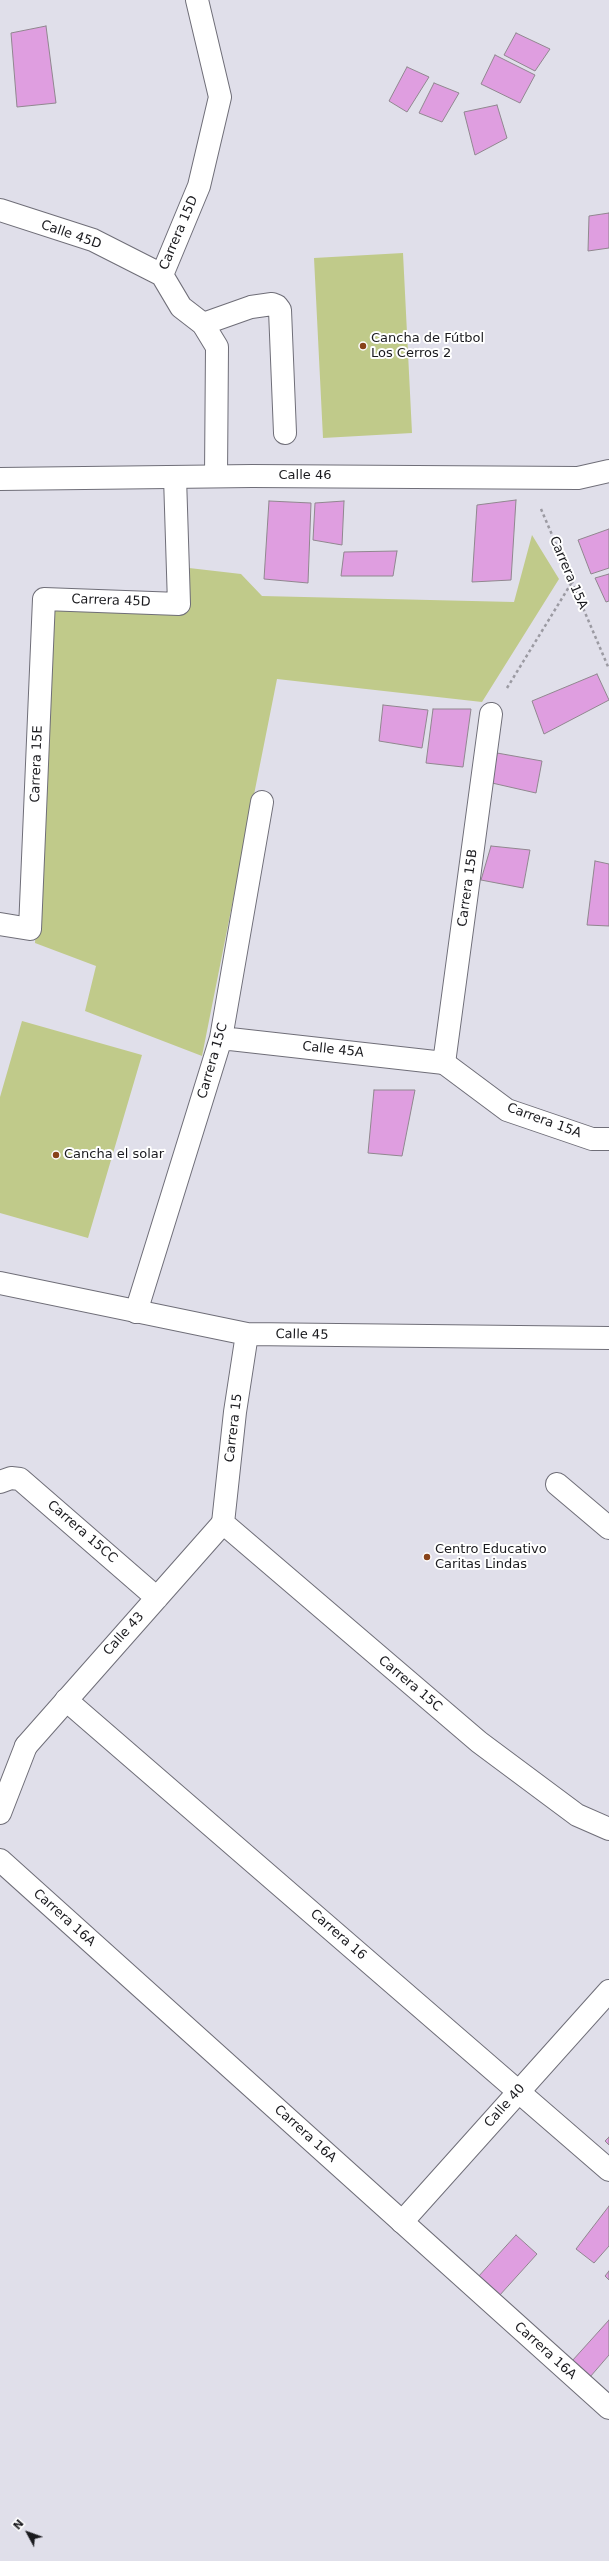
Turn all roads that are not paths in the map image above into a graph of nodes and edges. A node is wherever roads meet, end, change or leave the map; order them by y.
1 (197, 0) edge
2 (0, 210) edge
3 (162, 275) junction
4 (203, 324) junction
5 (285, 433) dead end
6 (609, 471) edge
7 (175, 476) junction
8 (216, 476) junction
9 (0, 479) edge
10 (44, 598) joint
11 (492, 714) road end
12 (262, 802) dead end
13 (0, 924) edge
14 (221, 1038) junction
15 (444, 1063) junction
16 (609, 1139) edge
17 (0, 1283) edge
18 (136, 1312) junction
19 (247, 1334) junction
20 (609, 1338) edge
21 (1, 1481) edge
22 (557, 1484) dead end
23 (223, 1523) junction
24 (609, 1528) edge
25 (157, 1598) junction
26 (66, 1700) junction
27 (0, 1813) edge
28 (609, 1830) edge
29 (0, 1860) edge
30 (609, 1991) edge
31 (518, 2092) junction
32 (609, 2170) edge
33 (402, 2222) junction
34 (609, 2408) edge

1 - 3 street, Carrera 15D
2 - 3 street, Calle 45D
3 - 4 street, Carrera 15D
4 - 5 street
4 - 8 street, Carrera 15D
6 - 8 street, Calle 46
7 - 8 street, Calle 46
7 - 9 street, Calle 46
7 - 10 street, Carrera 45D
10 - 13 street, Carrera 15E
11 - 15 street, Carrera 15B
12 - 14 street, Carrera 15C
14 - 15 street, Calle 45A
14 - 18 street, Carrera 15C
15 - 16 street, Carrera 15A
17 - 18 street, Calle 45
18 - 19 street, Calle 45
19 - 20 street, Calle 45
19 - 23 street, Carrera 15
21 - 25 street, Carrera 15CC
22 - 24 street
23 - 25 street, Calle 43
23 - 28 street, Carrera 15C
25 - 26 street, Calle 43
26 - 27 street, Calle 43
26 - 31 street, Carrera 16
29 - 33 street, Carrera 16A
30 - 31 street, Calle 40
31 - 32 street, Carrera 16
31 - 33 street, Calle 40
33 - 34 street, Carrera 16A

